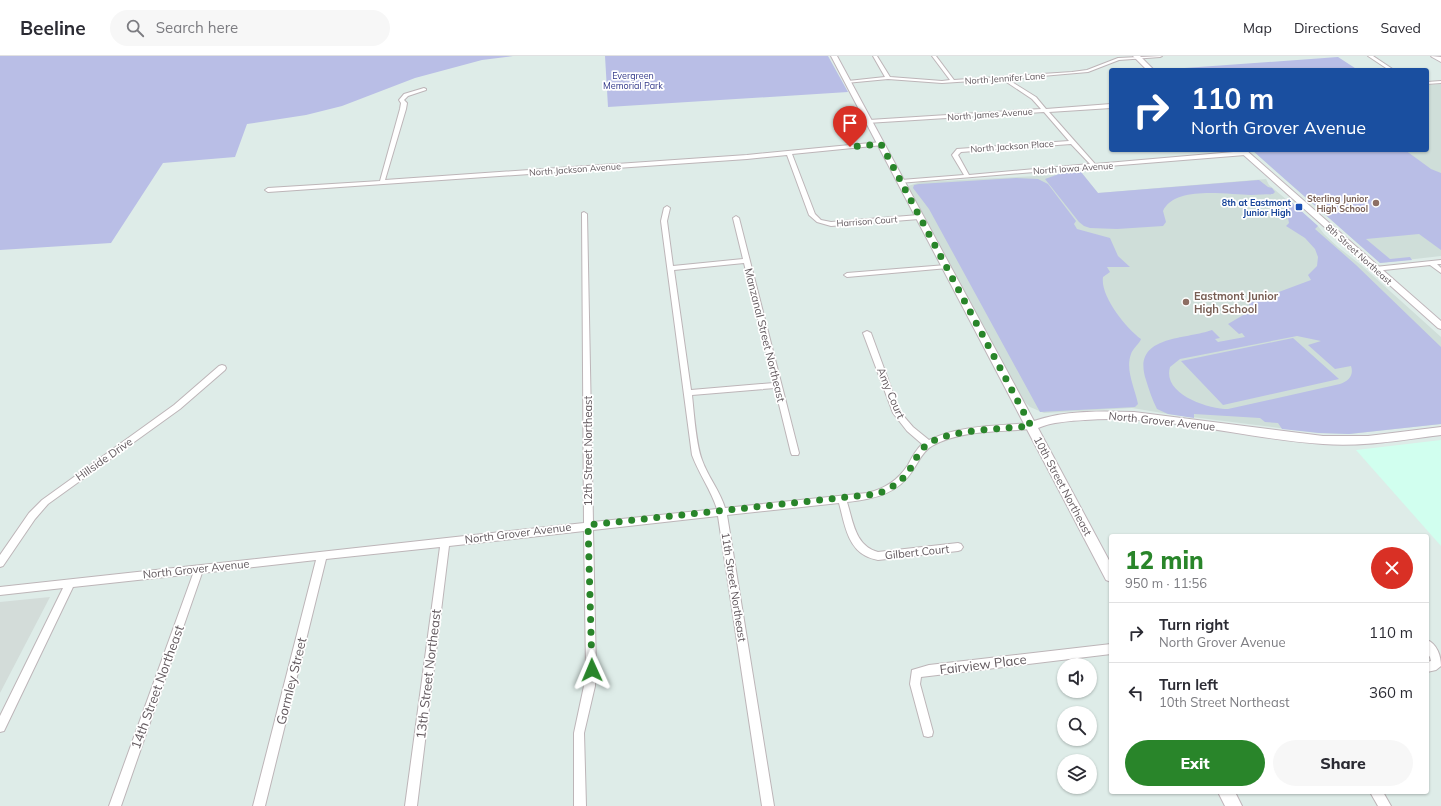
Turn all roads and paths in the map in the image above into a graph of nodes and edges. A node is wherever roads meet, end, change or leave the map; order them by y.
1 (834, 56) edge
2 (875, 56) edge
3 (934, 56) edge
4 (1160, 56) edge
5 (1370, 56) edge
6 (1434, 56) edge
7 (1136, 57) edge
8 (1441, 60) edge
9 (1149, 68) edge
10 (1389, 68) edge
11 (888, 78) junction
12 (1003, 78) junction
13 (953, 81) junction
14 (848, 82) junction
15 (1441, 82) edge
16 (1429, 83) edge
17 (424, 89) dead end
18 (1109, 106) edge
19 (1046, 110) junction
20 (869, 122) junction
21 (1072, 142) junction
22 (881, 144) junction
23 (1244, 152) edge
24 (789, 153) junction
25 (1094, 166) junction
26 (967, 176) junction
27 (382, 182) junction
28 (901, 182) junction
29 (268, 190) dead end
30 (667, 208) dead end
31 (584, 214) dead end
32 (919, 217) junction
33 (736, 218) dead end
34 (747, 261) junction
35 (1441, 262) edge
36 (1432, 263) junction
37 (946, 267) junction
38 (670, 268) junction
39 (1375, 268) junction
40 (1441, 270) edge
41 (847, 275) dead end
42 (1441, 326) edge
43 (867, 333) dead end
44 (222, 368) dead end
45 (778, 385) junction
46 (687, 393) junction
47 (1031, 426) junction
48 (1441, 431) edge
49 (928, 444) junction
50 (795, 453) dead end
51 (842, 498) junction
52 (722, 511) junction
53 (588, 525) junction
54 (446, 542) junction
55 (958, 547) dead end
56 (322, 556) junction
57 (0, 563) edge
58 (199, 569) junction
59 (1109, 572) edge
60 (70, 583) junction
61 (0, 591) edge
62 (1429, 648) edge
63 (1109, 649) edge
64 (1429, 667) edge
65 (0, 727) edge
66 (928, 732) dead end
67 (1227, 794) edge
68 (1377, 794) edge
69 (115, 806) edge
70 (259, 806) edge
71 (411, 806) edge
72 (580, 806) edge
73 (768, 806) edge
74 (1234, 806) edge
75 (1385, 806) edge

1 - 14 main road, 10th Street Northeast
2 - 11 street
3 - 13 street
4 - 7 street, North Jennifer Lane
5 - 10 street
6 - 8 main road
7 - 9 main road
7 - 12 street, North Jennifer Lane
11 - 13 street, North Jennifer Lane
11 - 14 street, North Jennifer Lane
12 - 13 street, North Jennifer Lane
12 - 19 street
14 - 20 main road, 10th Street Northeast
15 - 16 street
17 - 27 street
18 - 19 street, North James Avenue
19 - 20 street, North James Avenue
19 - 21 street
20 - 22 main road, 10th Street Northeast
21 - 25 street
21 - 26 street, North Jackson Place
22 - 24 street, North Jackson Avenue
22 - 28 main road, 10th Street Northeast
23 - 25 street, North Iowa Avenue
23 - 39 main road, 8th Street Northeast
24 - 27 street, North Jackson Avenue
24 - 32 street, Harrison Court
25 - 26 street, North Iowa Avenue
26 - 28 street, North Iowa Avenue
27 - 29 street, North Jackson Avenue
28 - 32 main road, 10th Street Northeast
30 - 38 street, 11th Street Northeast
31 - 53 street, 12th Street Northeast
32 - 37 main road, 10th Street Northeast
33 - 34 street, Manzanal Street Northeast
34 - 38 street
34 - 45 street, Manzanal Street Northeast
35 - 36 street
36 - 39 street
36 - 40 street
37 - 41 street
37 - 47 main road, 10th Street Northeast
38 - 46 street, 11th Street Northeast
39 - 42 main road, 8th Street Northeast
43 - 49 street, Amy Court
44 - 57 street, Hillside Drive
45 - 46 street
45 - 50 street, Manzanal Street Northeast
46 - 52 street, 11th Street Northeast
47 - 48 main road, North Grover Avenue
47 - 49 street, North Grover Avenue
47 - 59 main road, 10th Street Northeast
49 - 51 street, North Grover Avenue
51 - 52 street, North Grover Avenue
51 - 55 street, Gilbert Court
52 - 53 street, North Grover Avenue
52 - 73 street, 11th Street Northeast
53 - 54 street, North Grover Avenue
53 - 72 street, 12th Street Northeast
54 - 56 street, North Grover Avenue
54 - 71 street, 13th Street Northeast
56 - 58 street, North Grover Avenue
56 - 70 street, Gormley Street
58 - 60 street, North Grover Avenue
58 - 69 street, 14th Street Northeast
60 - 61 street, North Grover Avenue
60 - 65 street
62 - 64 street
63 - 66 street, Fairview Place
67 - 74 main road
68 - 75 street

